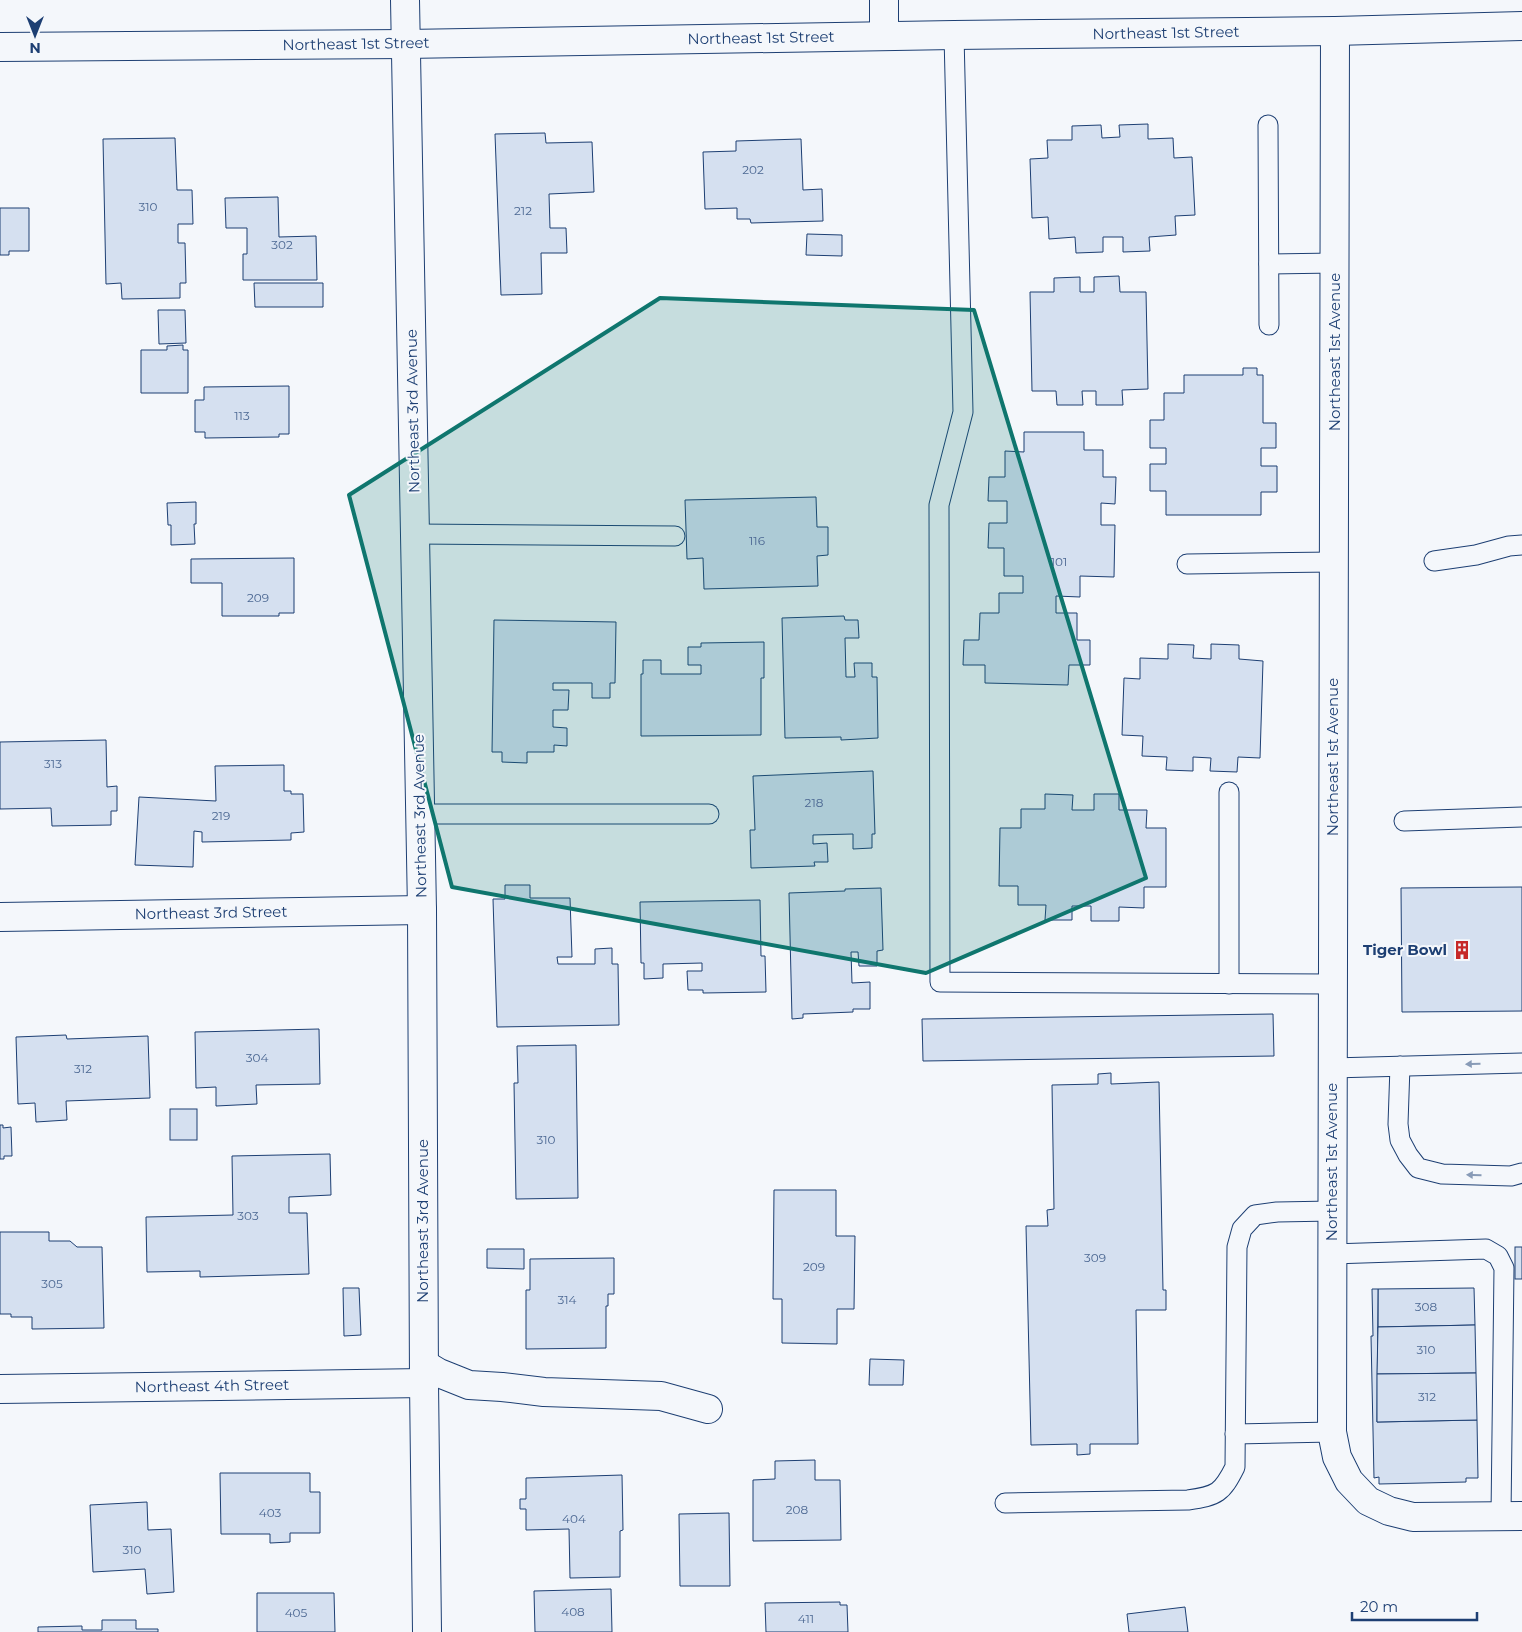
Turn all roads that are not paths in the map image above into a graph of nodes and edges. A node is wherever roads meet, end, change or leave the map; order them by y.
1 (405, 0) edge
2 (884, 0) edge
3 (1522, 26) edge
4 (1336, 31) junction
5 (954, 35) junction
6 (884, 36) junction
7 (406, 44) junction
8 (0, 47) edge
9 (1268, 125) dead end
10 (1335, 263) junction
11 (1269, 264) junction
12 (1270, 325) dead end
13 (415, 534) junction
14 (676, 536) dead end
15 (1522, 546) edge
16 (1434, 561) dead end
17 (1334, 562) junction
18 (1188, 564) dead end
19 (1229, 792) dead end
20 (420, 814) junction
21 (709, 814) dead end
22 (1522, 817) edge
23 (1404, 821) dead end
24 (422, 910) junction
25 (0, 917) edge
26 (1229, 984) junction
27 (1332, 984) junction
28 (1522, 1063) edge
29 (1400, 1066) junction
30 (1332, 1068) junction
31 (1522, 1173) edge
32 (1332, 1210) junction
33 (1332, 1254) junction
34 (424, 1374) junction
35 (0, 1389) edge
36 (708, 1409) dead end
37 (1332, 1432) junction
38 (1236, 1434) junction
39 (1005, 1502) dead end
40 (1511, 1516) edge
41 (427, 1632) edge

1 - 7 street, Northeast 3rd Avenue
2 - 6 street
3 - 4 street, Northeast 1st Street
4 - 5 street, Northeast 1st Street
4 - 10 street, Northeast 1st Avenue
5 - 6 street, Northeast 1st Street
5 - 26 lane
6 - 7 street, Northeast 1st Street
7 - 8 street, Northeast 1st Street
7 - 13 street, Northeast 3rd Avenue
9 - 11 lane
10 - 11 lane
10 - 17 street, Northeast 1st Avenue
11 - 12 lane
13 - 14 lane
13 - 20 street, Northeast 3rd Avenue
15 - 16 lane
17 - 18 lane
17 - 27 street, Northeast 1st Avenue
19 - 26 lane
20 - 21 lane
20 - 24 street, Northeast 3rd Avenue
22 - 23 lane
24 - 25 street, Northeast 3rd Street
24 - 34 street, Northeast 3rd Avenue
26 - 27 lane
27 - 30 street, Northeast 1st Avenue
28 -> 29 lane
29 - 30 lane
31 -> 29 lane
30 - 32 street, Northeast 1st Avenue
32 - 33 street, Northeast 1st Avenue
32 - 38 lane
33 - 37 street, Northeast 1st Avenue
33 - 40 lane
34 - 35 street, Northeast 4th Street
34 - 36 street
34 - 41 street, Northeast 3rd Avenue
37 - 38 lane
37 - 40 street, Northeast 1st Avenue
38 - 39 lane

